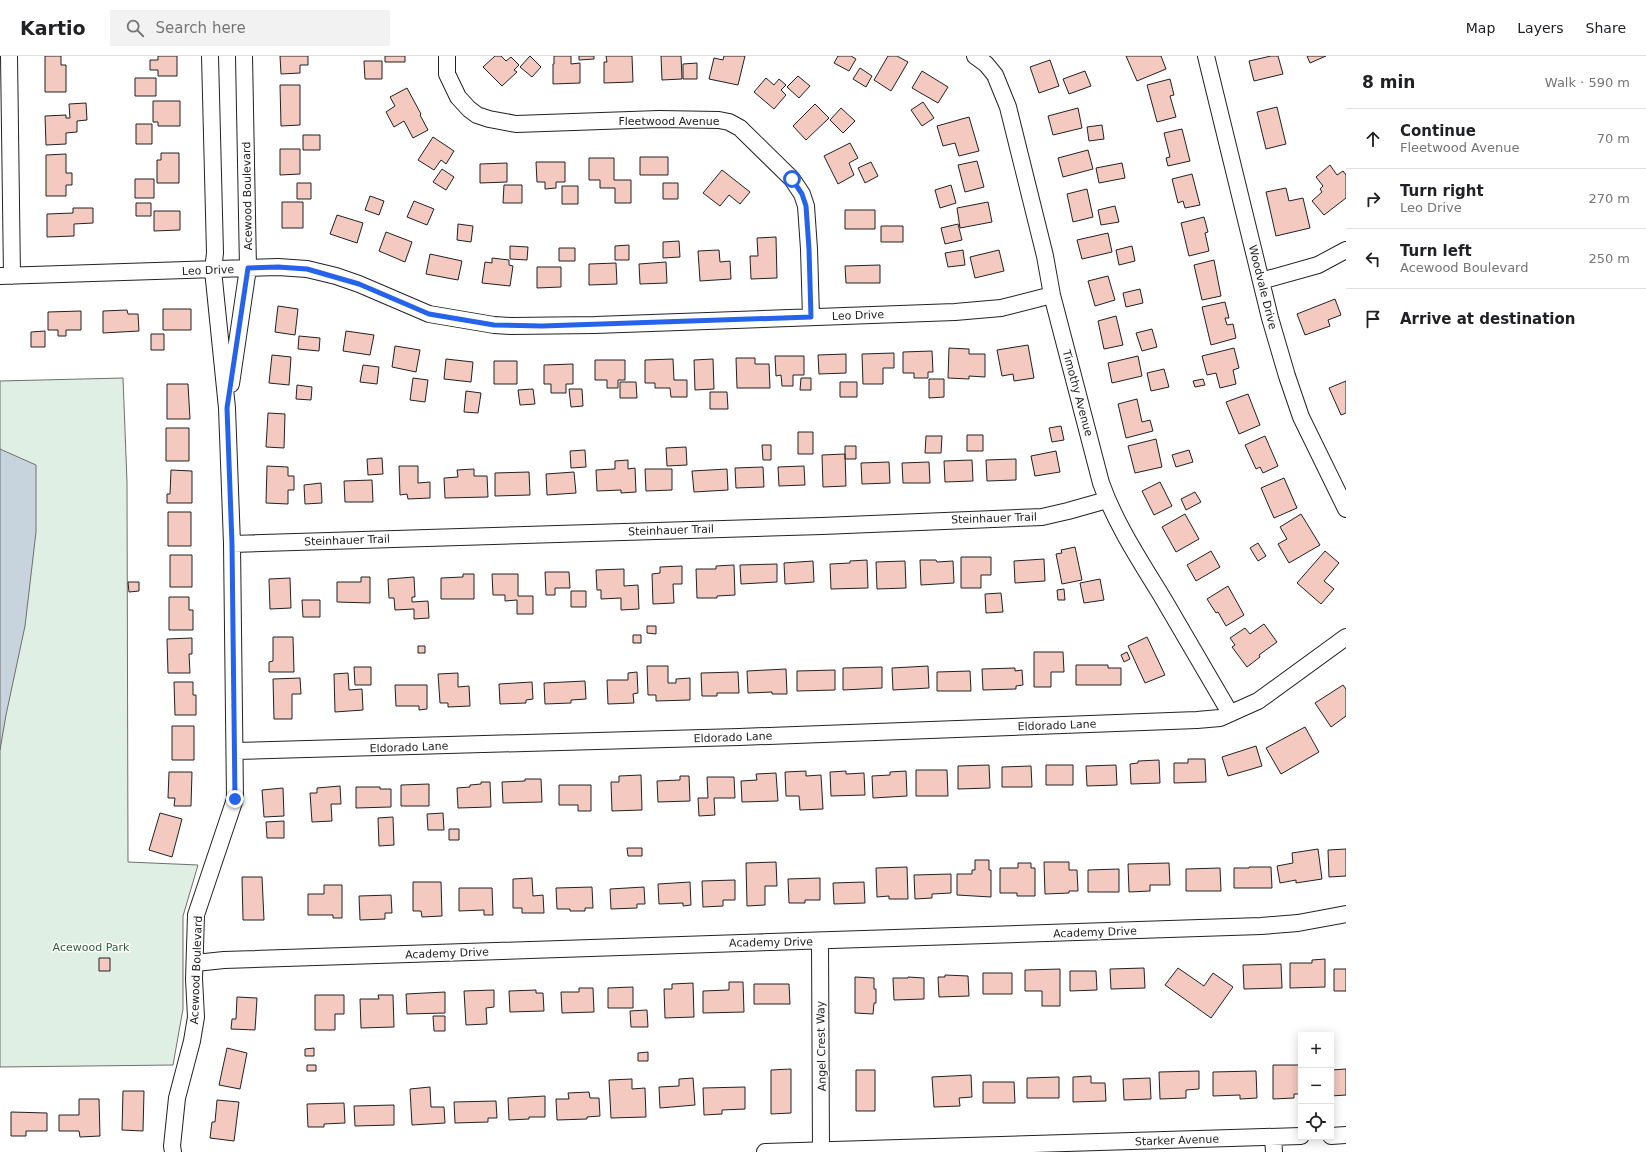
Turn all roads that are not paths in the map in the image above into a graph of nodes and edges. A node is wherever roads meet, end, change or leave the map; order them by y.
1 (9, 56) edge
2 (210, 56) edge
3 (244, 56) edge
4 (447, 56) edge
5 (975, 56) edge
6 (1206, 56) edge
7 (1346, 250) edge
8 (248, 268) junction
9 (213, 270) junction
10 (6, 276) edge
11 (1261, 281) junction
12 (1052, 296) junction
13 (811, 317) junction
14 (227, 408) junction
15 (1107, 500) junction
16 (1346, 509) edge
17 (232, 544) junction
18 (1346, 637) edge
19 (1230, 713) junction
20 (235, 752) junction
21 (1346, 914) edge
22 (820, 941) junction
23 (195, 963) junction
24 (1346, 1135) edge
25 (1334, 1136) edge
26 (1298, 1137) edge
27 (1274, 1144) edge
28 (821, 1151) edge
29 (173, 1152) edge
30 (765, 1152) edge

1 - 10 street
2 - 9 street, Acewood Boulevard
3 - 8 street, Acewood Boulevard
4 - 13 street, Fleetwood Avenue
5 - 12 street, Timothy Avenue
6 - 11 street, Woodvale Drive
7 - 11 street
8 - 9 street, Leo Drive
8 - 13 street, Leo Drive
8 - 14 street, Acewood Boulevard
9 - 10 street, Leo Drive
9 - 14 street, Acewood Boulevard
11 - 16 street, Woodvale Drive
12 - 13 street, Leo Drive
12 - 15 street, Timothy Avenue
14 - 17 street, Acewood Boulevard
15 - 17 street, Steinhauer Trail
15 - 19 street, Timothy Avenue
17 - 20 street, Acewood Boulevard
18 - 19 street, Eldorado Lane
19 - 20 street, Eldorado Lane
20 - 23 street, Acewood Boulevard
21 - 22 street, Academy Drive
22 - 23 street, Academy Drive
22 - 28 street, Angel Crest Way
23 - 29 street, Acewood Boulevard
24 - 25 street
26 - 27 street, Starker Avenue
27 - 28 street, Starker Avenue
28 - 30 street, Starker Avenue

